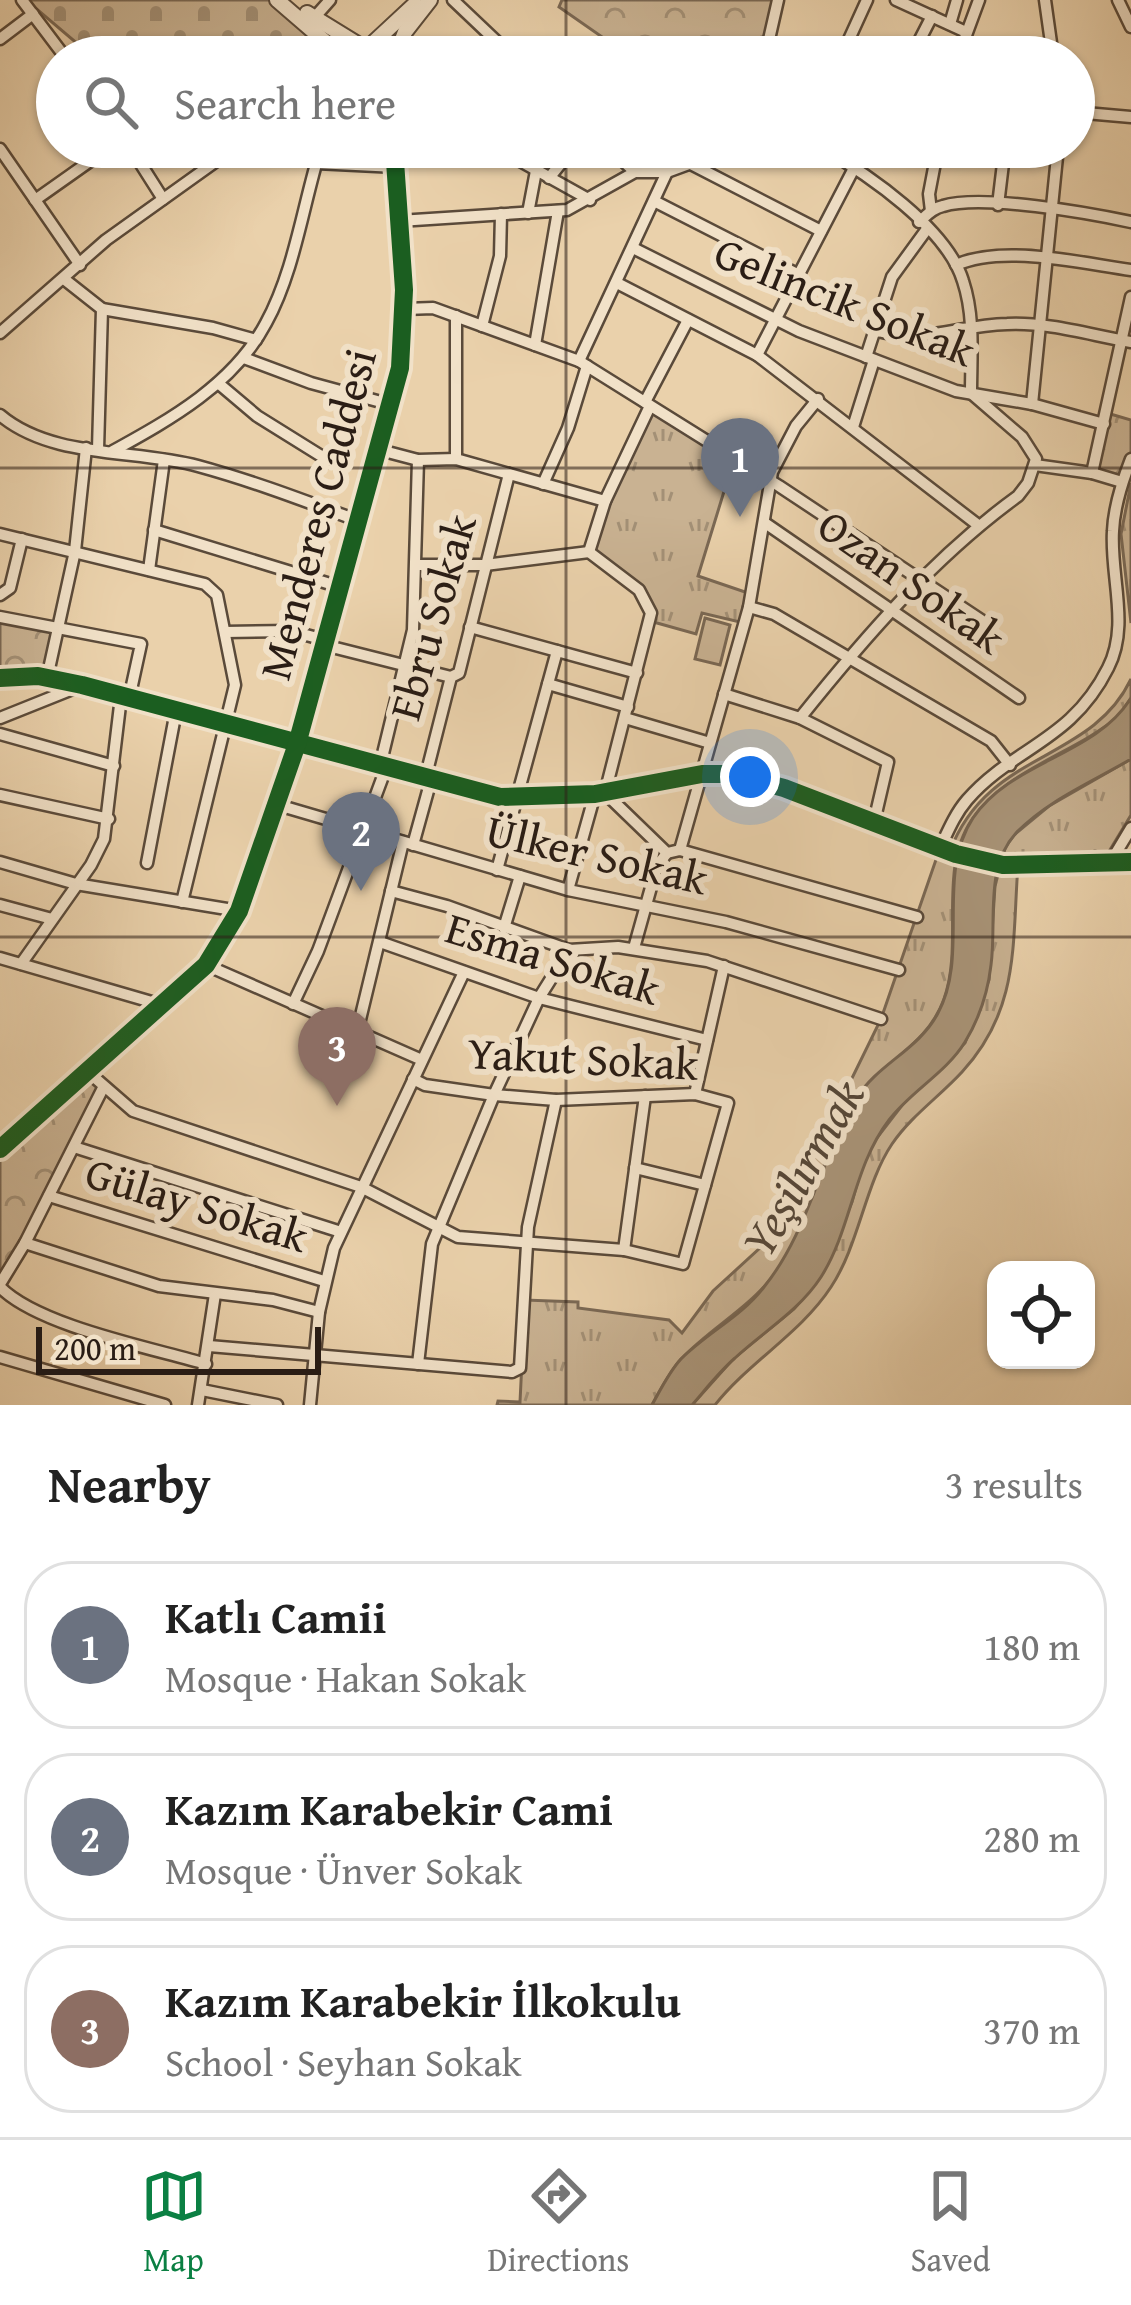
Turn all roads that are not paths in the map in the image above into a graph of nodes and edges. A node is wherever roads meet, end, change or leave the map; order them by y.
1 (22, 0) edge
2 (277, 0) edge
3 (291, 0) edge
4 (330, 0) edge
5 (418, 0) edge
6 (430, 0) edge
7 (453, 0) edge
8 (778, 0) edge
9 (867, 0) edge
10 (957, 0) edge
11 (979, 0) edge
12 (1045, 0) edge
13 (1118, 0) edge
14 (902, 1) edge
15 (34, 14) junction
16 (932, 16) junction
17 (314, 18) junction
18 (950, 25) junction
19 (1131, 27) edge
20 (966, 32) junction
21 (50, 36) edge
22 (319, 36) edge
23 (350, 36) edge
24 (385, 36) edge
25 (403, 36) edge
26 (491, 36) edge
27 (770, 36) edge
28 (851, 36) edge
29 (922, 36) edge
30 (965, 36) edge
31 (1050, 36) edge
32 (0, 38) edge
33 (1095, 114) edge
34 (1131, 117) edge
35 (1, 154) edge
36 (80, 168) edge
37 (144, 168) edge
38 (207, 168) edge
39 (315, 168) edge
40 (396, 168) edge
41 (531, 168) edge
42 (557, 168) edge
43 (631, 168) edge
44 (678, 168) edge
45 (698, 168) edge
46 (853, 168) edge
47 (855, 168) edge
48 (934, 168) edge
49 (1003, 168) edge
50 (1056, 168) edge
51 (536, 171) junction
52 (635, 172) junction
53 (667, 172) junction
54 (549, 178) junction
55 (164, 199) junction
56 (35, 200) junction
57 (590, 200) junction
58 (654, 201) junction
59 (998, 206) junction
60 (1052, 208) junction
61 (558, 211) junction
62 (931, 211) junction
63 (528, 213) junction
64 (501, 214) junction
65 (400, 221) junction
66 (1131, 222) edge
67 (923, 225) junction
68 (821, 231) junction
69 (633, 248) junction
70 (1048, 258) junction
71 (80, 265) junction
72 (956, 265) junction
73 (1131, 270) edge
74 (799, 274) junction
75 (64, 279) junction
76 (616, 283) junction
77 (1131, 297) edge
78 (102, 309) junction
79 (405, 309) junction
80 (456, 316) junction
81 (688, 320) junction
82 (776, 320) junction
83 (2, 326) edge
84 (482, 326) junction
85 (1042, 326) junction
86 (972, 328) junction
87 (874, 330) junction
88 (256, 340) junction
89 (1127, 341) edge
90 (535, 345) junction
91 (757, 356) junction
92 (244, 358) junction
93 (870, 359) junction
94 (583, 364) junction
95 (218, 383) junction
96 (971, 394) junction
97 (818, 400) junction
98 (648, 404) junction
99 (1032, 404) junction
100 (392, 405) junction
101 (0, 415) edge
102 (1104, 424) junction
103 (854, 428) junction
104 (92, 449) junction
105 (380, 450) junction
106 (113, 451) junction
107 (456, 459) junction
108 (1131, 459) edge
109 (164, 460) junction
110 (326, 460) dead end
111 (418, 460) junction
112 (1035, 465) junction
113 (1092, 473) junction
114 (508, 474) junction
115 (771, 482) junction
116 (1122, 482) junction
117 (543, 484) junction
118 (605, 501) junction
119 (358, 521) junction
120 (765, 523) junction
121 (978, 525) junction
122 (154, 530) junction
123 (0, 534) edge
124 (22, 539) junction
125 (75, 551) junction
126 (589, 552) junction
127 (416, 565) junction
128 (485, 565) junction
129 (149, 570) junction
130 (922, 578) junction
131 (340, 587) junction
132 (0, 595) edge
133 (749, 608) junction
134 (893, 611) junction
135 (0, 616) edge
136 (59, 626) junction
137 (990, 626) dead end
138 (470, 627) junction
139 (225, 632) junction
140 (324, 642) junction
141 (557, 651) junction
142 (848, 658) junction
143 (404, 665) junction
144 (637, 674) junction
145 (451, 676) junction
146 (0, 678) edge
147 (47, 678) junction
148 (548, 684) junction
149 (82, 685) junction
150 (724, 694) junction
151 (125, 698) junction
152 (1019, 698) dead end
153 (176, 711) junction
154 (627, 713) junction
155 (0, 718) edge
156 (800, 718) junction
157 (228, 725) junction
158 (0, 734) edge
159 (710, 743) junction
160 (297, 744) junction
161 (1010, 765) junction
162 (114, 766) junction
163 (383, 767) junction
164 (702, 774) junction
165 (428, 780) junction
166 (600, 794) junction
167 (0, 795) edge
168 (516, 799) junction
169 (278, 806) junction
170 (109, 820) junction
171 (874, 822) junction
172 (1131, 828) edge
173 (364, 830) junction
174 (408, 843) junction
175 (940, 848) junction
176 (674, 852) junction
177 (0, 862) edge
178 (1131, 862) edge
179 (147, 863) dead end
180 (1110, 863) junction
181 (497, 869) junction
182 (520, 876) junction
183 (76, 884) junction
184 (568, 890) junction
185 (392, 891) junction
186 (182, 902) junction
187 (0, 905) edge
188 (646, 906) junction
189 (238, 911) junction
190 (917, 917) dead end
191 (52, 919) junction
192 (504, 928) junction
193 (380, 942) junction
194 (634, 948) junction
195 (569, 950) junction
196 (0, 958) edge
197 (21, 964) junction
198 (206, 965) junction
199 (724, 966) junction
200 (899, 970) dead end
201 (464, 972) junction
202 (539, 998) junction
203 (293, 1004) junction
204 (162, 1005) junction
205 (881, 1019) dead end
206 (357, 1032) junction
207 (707, 1040) junction
208 (422, 1060) junction
209 (87, 1071) junction
210 (413, 1079) junction
211 (103, 1088) junction
212 (695, 1094) junction
213 (494, 1095) junction
214 (645, 1096) junction
215 (556, 1100) junction
216 (74, 1147) junction
217 (0, 1149) edge
218 (635, 1168) junction
219 (705, 1186) junction
220 (361, 1187) junction
221 (49, 1196) junction
222 (437, 1229) junction
223 (341, 1232) junction
224 (527, 1242) junction
225 (25, 1243) junction
226 (624, 1250) junction
227 (324, 1281) junction
228 (0, 1286) edge
229 (215, 1294) junction
230 (319, 1312) junction
231 (208, 1346) junction
232 (315, 1355) junction
233 (0, 1357) edge
234 (206, 1364) junction
235 (418, 1364) junction
236 (202, 1390) junction
237 (165, 1405) edge
238 (198, 1405) edge
239 (277, 1405) edge
240 (310, 1405) edge

1 - 15 street
2 - 22 street
3 - 17 street
4 - 17 street
5 - 24 street
6 - 25 street
7 - 26 street
8 - 27 street
9 - 28 street
10 - 18 street
11 - 20 street
12 - 31 street
13 - 19 street
14 - 16 street
15 - 21 street
15 - 32 street
16 - 18 street
16 - 29 street
17 - 23 street
18 - 20 street
20 - 30 street
33 - 34 street
35 - 56 street
36 - 56 street
37 - 55 street
38 - 55 street
39 - 88 street
40 - 65 street, Menderes Caddesi
41 - 51 street
42 - 54 street
43 - 52 street
44 - 53 street
45 - 68 street
46 - 68 street
47 - 67 street
48 - 62 street
49 - 59 street
50 - 60 street
51 - 54 street
51 - 63 street
52 - 53 street
52 - 57 street
53 - 58 street
54 - 57 street
55 - 71 street
56 - 71 street
57 - 61 street
58 - 69 street
58 - 74 street
59 - 60 street
59 - 62 street
60 - 66 street
60 - 70 street
61 - 63 street
61 - 90 street
62 - 67 street
63 - 64 street
64 - 65 street
64 - 84 street
65 - 79 street, Menderes Caddesi
67 - 72 street
67 - 87 street
68 - 74 street
69 - 76 street
69 - 82 street, Gelincik Sokak
70 - 72 street
70 - 73 street
70 - 85 street
71 - 75 street
72 - 86 street
74 - 82 street
75 - 78 street
75 - 83 street
76 - 81 street
76 - 94 street
77 - 89 street
78 - 88 street
78 - 104 street
79 - 80 street
79 - 100 street, Menderes Caddesi
80 - 84 street
80 - 107 street
81 - 91 street
81 - 98 street
82 - 91 street
82 - 93 street, Gelincik Sokak
84 - 90 street
85 - 86 street
85 - 89 street
85 - 99 street
86 - 87 street
86 - 96 street
87 - 93 street
88 - 92 street
89 - 102 street
90 - 94 street
91 - 97 street
92 - 95 street
92 - 100 street
93 - 96 street, Gelincik Sokak
93 - 103 street
94 - 98 street
94 - 117 street
95 - 106 street
95 - 110 street
96 - 99 street, Gelincik Sokak
96 - 112 street
97 - 103 street
97 - 115 street
98 - 115 street
98 - 118 street
99 - 102 street, Gelincik Sokak
100 - 105 street, Menderes Caddesi
101 - 104 street
102 - 113 street
103 - 121 street
104 - 106 street
104 - 125 street
105 - 111 street
105 - 119 street, Menderes Caddesi
106 - 109 street
107 - 111 street
107 - 114 street
108 - 116 street
109 - 119 street
109 - 122 street
111 - 127 street
112 - 113 street
112 - 121 street
113 - 116 street
114 - 117 street
114 - 128 street, Ebru Sokak
115 - 120 street
115 - 130 street
116 - 161 street
117 - 118 street
118 - 126 street
119 - 131 street, Menderes Caddesi
120 - 133 street
120 - 134 street, Ozan Sokak
121 - 130 street
122 - 129 street
122 - 131 street
123 - 124 street
124 - 125 street
124 - 132 street
125 - 129 street
125 - 136 street
126 - 128 street
126 - 144 street
127 - 128 street
127 - 143 street
128 - 138 street, Ebru Sokak
129 - 139 street
130 - 134 street
130 - 137 street
131 - 140 street, Menderes Caddesi
133 - 142 street
133 - 150 street
134 - 142 street
134 - 152 street, Ozan Sokak
135 - 136 street
136 - 147 street
136 - 151 street
138 - 141 street
138 - 145 street, Ebru Sokak
139 - 140 street
139 - 157 street
140 - 143 street
140 - 160 street, Menderes Caddesi
141 - 144 street
141 - 148 street
142 - 156 street
142 - 161 street
143 - 145 street
143 - 163 street
144 - 154 street
145 - 165 street, Ebru Sokak
146 - 147 street
147 - 149 street
148 - 154 street
148 - 168 street
149 - 151 street
149 - 155 street
150 - 156 street
150 - 159 street
151 - 153 street
151 - 162 street
153 - 157 street
153 - 179 street
154 - 159 street
154 - 166 street
156 - 171 street
157 - 160 street
157 - 186 street
158 - 162 street
159 - 164 street
160 - 163 street
160 - 169 street, Menderes Caddesi
161 - 175 street
162 - 170 street
163 - 165 street
163 - 173 street
164 - 166 street
164 - 171 street
164 - 176 street
165 - 168 street
165 - 174 street, Ebru Sokak
166 - 168 street
166 - 176 street
166 - 184 street
167 - 170 street
168 - 181 street
169 - 173 street, Ülker Sokak
169 - 189 street, Menderes Caddesi
170 - 183 street
171 - 175 street
172 - 180 street
173 - 174 street, Ülker Sokak
173 - 203 street
174 - 181 street, Ülker Sokak
174 - 185 street, Ebru Sokak
175 - 180 street
176 - 188 street
176 - 190 street
177 - 183 street
178 - 180 street
181 - 182 street, Ülker Sokak
182 - 184 street, Ülker Sokak
182 - 192 street
183 - 186 street
183 - 191 street
184 - 188 street, Ülker Sokak
185 - 192 street
185 - 193 street, Ebru Sokak
186 - 189 street
187 - 191 street
188 - 194 street
188 - 200 street, Ülker Sokak
189 - 198 street, Menderes Caddesi
191 - 197 street
192 - 195 street
193 - 201 street, Esma Sokak
193 - 206 street, Ebru Sokak
194 - 195 street
194 - 199 street
195 - 202 street
196 - 197 street
197 - 204 street
198 - 203 street, Yakut Sokak
198 - 204 street, Menderes Caddesi
199 - 205 street
199 - 207 street
201 - 202 street, Esma Sokak
201 - 208 street
202 - 207 street, Esma Sokak
202 - 213 street
203 - 206 street, Yakut Sokak
204 - 209 street, Menderes Caddesi
206 - 208 street, Yakut Sokak
207 - 212 street
208 - 210 street
209 - 211 street
209 - 217 street, Menderes Caddesi
210 - 213 street, Yakut Sokak
210 - 220 street
211 - 216 street
211 - 220 street
212 - 214 street, Yakut Sokak
212 - 219 street, Yakut Sokak
213 - 215 street, Yakut Sokak
213 - 222 street
214 - 215 street, Yakut Sokak
214 - 218 street
215 - 224 street
216 - 221 street
216 - 223 street
218 - 219 street
218 - 226 street
219 - 226 street, Yakut Sokak
220 - 222 street
220 - 223 street
221 - 225 street
221 - 227 street, Gülay Sokak
222 - 224 street
222 - 235 street
223 - 227 street
224 - 226 street
224 - 235 street
225 - 228 street
225 - 229 street
227 - 230 street
228 - 234 street
229 - 230 street
229 - 231 street
230 - 232 street
231 - 232 street
231 - 234 street
232 - 235 street
232 - 240 street
233 - 237 street
234 - 236 street
236 - 238 street
236 - 239 street

